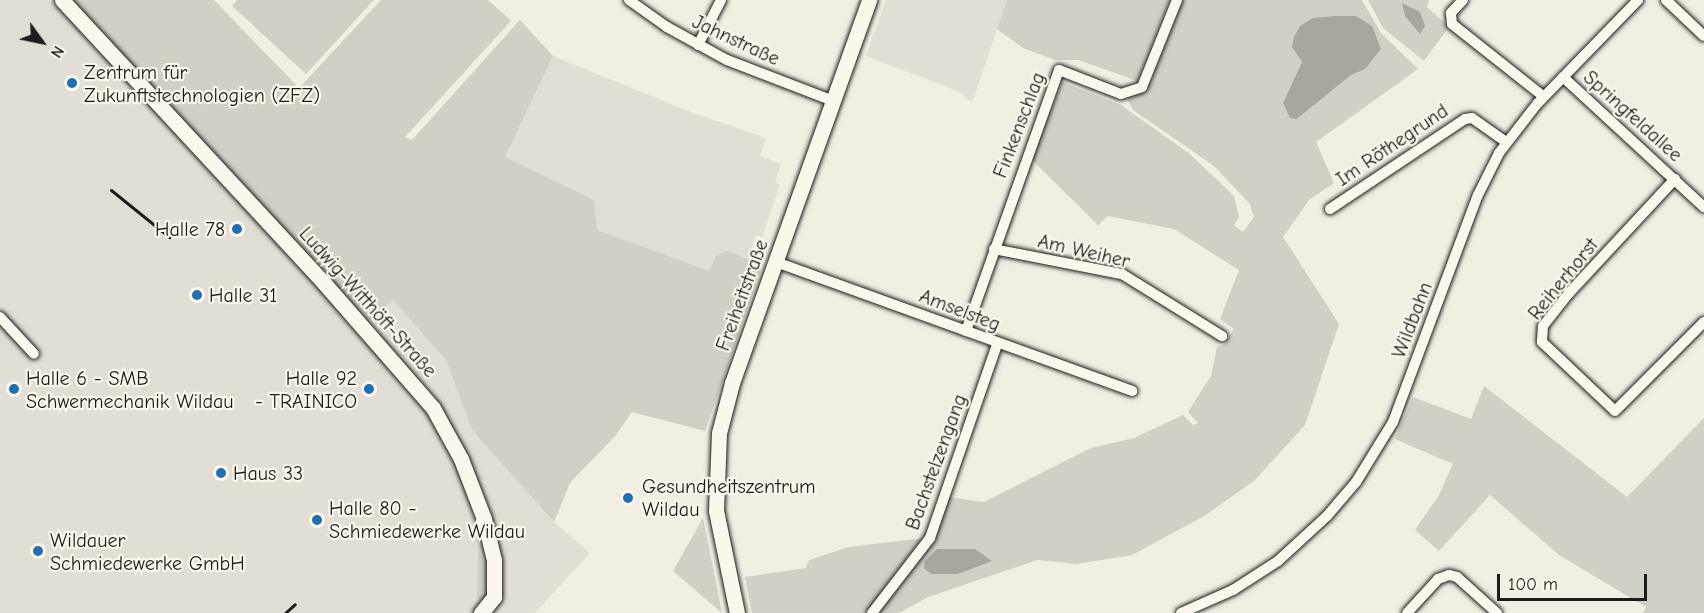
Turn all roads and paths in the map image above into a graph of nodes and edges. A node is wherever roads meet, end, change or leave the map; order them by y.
1 (62, 0) edge
2 (629, 0) edge
3 (721, 0) edge
4 (869, 0) edge
5 (1177, 0) edge
6 (1463, 0) edge
7 (1638, 0) edge
8 (1666, 0) edge
9 (1704, 36) edge
10 (698, 45) junction
11 (1563, 77) junction
12 (1544, 97) junction
13 (833, 101) junction
14 (1506, 142) junction
15 (1676, 179) junction
16 (1704, 207) edge
17 (1330, 209) dead end
18 (994, 249) junction
19 (776, 262) junction
20 (0, 317) edge
21 (1704, 322) edge
22 (966, 331) junction
23 (1222, 336) dead end
24 (997, 344) junction
25 (34, 354) dead end
26 (1132, 391) dead end
27 (481, 613) edge
28 (736, 613) edge
29 (872, 613) edge
30 (1181, 613) edge
31 (1407, 613) edge
32 (1497, 613) edge

1 - 27 street, Ludwig-Witthöft-Straße
2 - 10 street, Jahnstraße
3 - 10 street
4 - 13 street, Freiheitstraße
5 - 18 street, Finkenschlag
6 - 12 street
7 - 11 street, Wildbahn
8 - 9 street
10 - 13 street, Jahnstraße
11 - 12 street, Wildbahn
11 - 15 street, Springfeldallee
12 - 14 street, Wildbahn
13 - 19 street, Freiheitstraße
14 - 17 street, Im Röthegrund
14 - 30 street, Wildbahn
15 - 16 street, Springfeldallee
15 - 21 street, Reiherhorst
18 - 22 street, Finkenschlag
18 - 23 street, Am Weiher
19 - 22 street, Amselsteg
19 - 28 street, Freiheitstraße
20 - 25 street
22 - 24 street, Amselsteg
24 - 26 street, Amselsteg
24 - 29 street, Bachstelzengang
31 - 32 street

